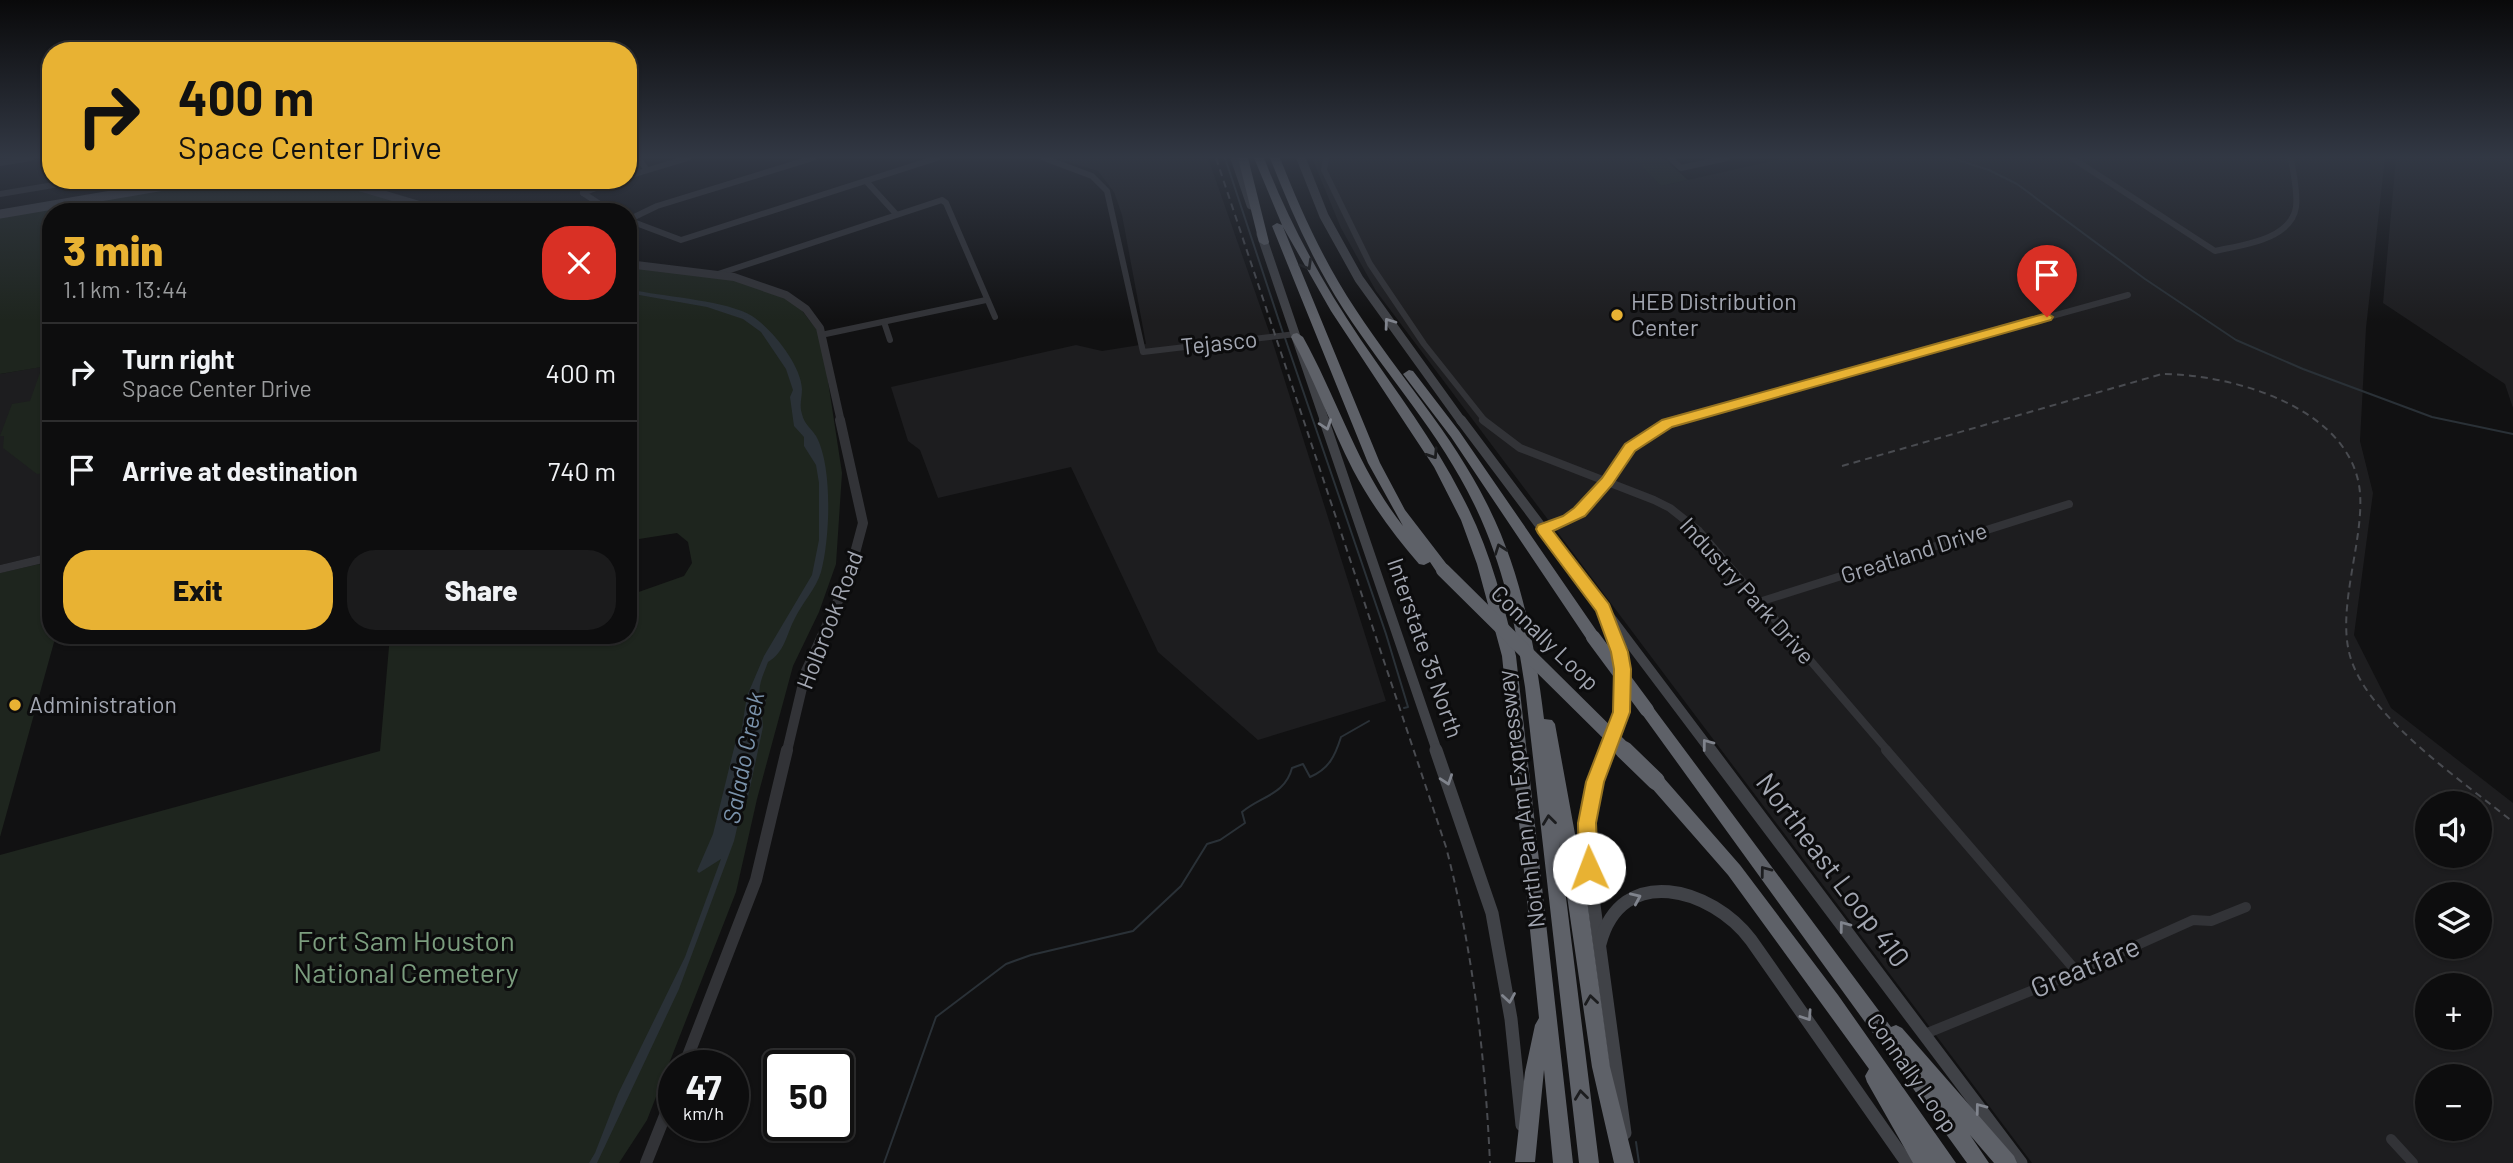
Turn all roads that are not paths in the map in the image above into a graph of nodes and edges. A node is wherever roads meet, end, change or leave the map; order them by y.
1 (768, 212) edge
2 (903, 212) edge
3 (950, 212) edge
4 (1112, 212) edge
5 (1254, 212) edge
6 (1257, 212) edge
7 (1274, 212) edge
8 (1280, 212) edge
9 (1299, 212) edge
10 (1324, 212) edge
11 (1345, 212) edge
12 (2155, 212) edge
13 (2294, 212) edge
14 (897, 214) joint
15 (637, 223) edge
16 (1308, 234) junction
17 (1264, 242) junction
18 (637, 265) edge
19 (714, 275) junction
20 (2128, 295) dead end
21 (986, 300) junction
22 (995, 317) dead end
23 (884, 322) junction
24 (821, 335) junction
25 (1290, 336) junction
26 (890, 340) dead end
27 (1607, 481) junction
28 (2069, 503) dead end
29 (1544, 529) junction
30 (42, 560) edge
31 (0, 569) edge
32 (1439, 571) junction
33 (1510, 575) junction
34 (1759, 602) junction
35 (1604, 609) junction
36 (2246, 907) dead end
37 (1802, 920) junction
38 (1599, 950) junction
39 (2077, 972) junction
40 (1832, 1002) junction
41 (1547, 1010) junction
42 (1925, 1034) junction
43 (690, 1050) edge
44 (658, 1133) edge
45 (2391, 1139) dead end
46 (646, 1163) edge
47 (1525, 1163) edge
48 (1563, 1163) edge
49 (1588, 1163) edge
50 (1625, 1163) edge
51 (1630, 1163) edge
52 (1908, 1163) edge
53 (1924, 1163) edge
54 (1946, 1163) edge
55 (1979, 1163) edge
56 (2007, 1163) edge
57 (2021, 1163) edge
58 (2413, 1163) edge

1 - 15 street
2 - 14 street
3 - 21 street
4 - 25 street, Tejasco
5 - 17 main road, Interstate 35 North
6 - 17 highway
7 - 32 highway
8 -> 41 highway, North Pan Am Expressway
9 - 16 highway, North Pan Am Expressway
29 -> 10 main road
11 - 27 street, Industry Park Drive
12 - 13 street
14 - 19 street
33 -> 16 highway, North Pan Am Expressway
37 -> 16 highway, Connally Loop, bridge
17 - 25 main road, Interstate 35 North
18 - 19 street, Holbrook Road
19 - 24 street, Holbrook Road
20 - 27 street
21 - 22 street
21 - 23 street
23 - 24 street
23 - 26 street
24 - 43 street, Holbrook Road
25 - 32 highway
25 -> 47 main road, Interstate 35 North
27 - 29 street
27 - 34 street, Industry Park Drive
28 - 34 street, Greatland Drive
29 - 35 main road
30 - 31 street
32 - 40 highway, Connally Loop, bridge
49 -> 33 highway, North Pan Am Expressway
50 -> 33 highway
34 - 39 street, Industry Park Drive
35 - 38 main road
42 -> 35 main road, Northeast Loop 410
36 - 39 street, Greatfare
37 - 55 highway, Connally Loop
37 - 56 highway
38 - 51 main road
38 -> 52 main road
39 - 42 street, Greatfare
40 - 53 highway
40 - 54 highway, Connally Loop
41 - 47 highway
41 - 48 highway, North Pan Am Expressway
57 -> 42 main road, Northeast Loop 410
44 - 46 street
45 - 58 street

